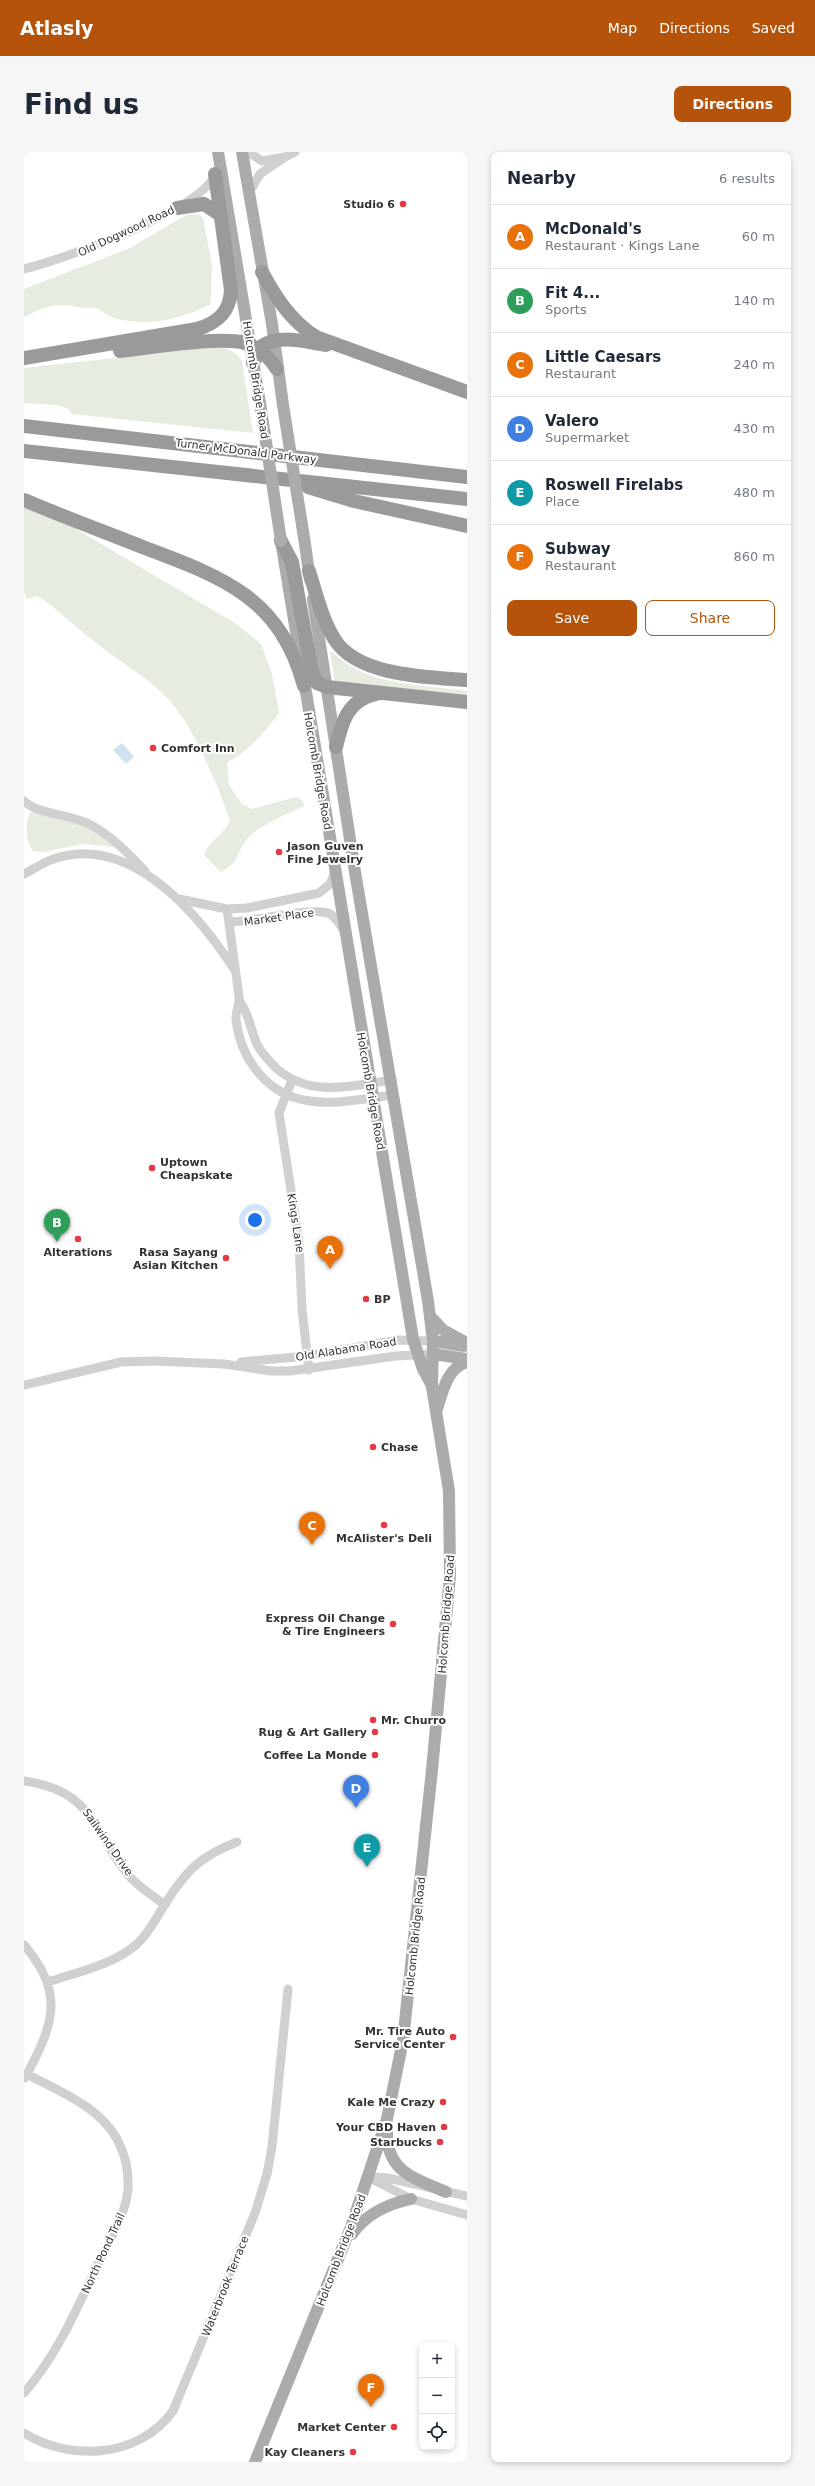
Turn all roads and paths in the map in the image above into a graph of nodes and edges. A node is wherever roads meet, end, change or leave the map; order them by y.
1 (217, 152) edge
2 (242, 152) edge
3 (248, 152) edge
4 (295, 152) edge
5 (285, 157) junction
6 (215, 174) junction
7 (249, 193) junction
8 (177, 208) junction
9 (219, 214) junction
10 (24, 269) edge
11 (262, 272) junction
12 (275, 341) junction
13 (255, 347) junction
14 (348, 349) junction
15 (24, 359) edge
16 (253, 363) joint
17 (277, 369) junction
18 (467, 392) edge
19 (24, 426) edge
20 (24, 450) edge
21 (467, 477) edge
22 (287, 479) junction
23 (467, 499) edge
24 (24, 500) edge
25 (467, 526) edge
26 (281, 542) junction
27 (309, 571) junction
28 (467, 680) edge
29 (304, 686) junction
30 (326, 687) junction
31 (388, 693) junction
32 (467, 702) edge
33 (336, 746) junction
34 (24, 801) edge
35 (335, 872) junction
36 (24, 874) edge
37 (153, 880) junction
38 (178, 899) junction
39 (227, 909) junction
40 (229, 922) junction
41 (345, 931) junction
42 (236, 972) junction
43 (240, 1002) junction
44 (292, 1080) junction
45 (392, 1080) junction
46 (370, 1083) junction
47 (394, 1094) junction
48 (284, 1095) junction
49 (373, 1097) junction
50 (430, 1316) junction
51 (413, 1339) junction
52 (433, 1341) junction
53 (467, 1344) edge
54 (467, 1347) edge
55 (417, 1354) junction
56 (433, 1354) junction
57 (307, 1356) junction
58 (467, 1359) edge
59 (467, 1362) edge
60 (224, 1364) junction
61 (309, 1370) junction
62 (24, 1385) edge
63 (432, 1387) junction
64 (437, 1410) junction
65 (24, 1781) edge
66 (237, 1842) dead end
67 (165, 1905) junction
68 (24, 1945) edge
69 (48, 1982) junction
70 (288, 1988) dead end
71 (25, 2077) edge
72 (387, 2119) junction
73 (368, 2177) junction
74 (446, 2192) junction
75 (467, 2196) edge
76 (411, 2199) junction
77 (467, 2215) edge
78 (345, 2244) junction
79 (24, 2393) edge
80 (24, 2433) edge
81 (255, 2462) edge

1 - 6 main road
1 - 13 main road, Holcomb Bridge Road
2 - 7 main road, Holcomb Bridge Road
3 - 5 street
4 - 5 street
5 - 7 street
6 - 8 street, Old Dogwood Road
6 - 9 highway
7 - 11 main road, Holcomb Bridge Road
8 - 9 highway
8 - 10 street, Old Dogwood Road
9 - 15 highway
11 - 12 main road, Holcomb Bridge Road
11 - 14 highway
12 - 13 highway
12 - 14 highway
12 - 17 main road, Holcomb Bridge Road
13 - 15 highway
13 - 16 highway
13 - 17 highway
14 - 18 highway
16 - 26 main road, Holcomb Bridge Road, bridge
17 - 27 main road, Holcomb Bridge Road, bridge
19 - 21 highway, Turner McDonald Parkway
20 - 22 highway, Turner McDonald Parkway
22 - 23 highway, Turner McDonald Parkway
22 - 25 highway
24 - 29 highway
26 - 29 main road, Holcomb Bridge Road
26 - 30 highway
27 - 28 highway
27 - 30 main road, Holcomb Bridge Road
29 - 35 main road, Holcomb Bridge Road
30 - 31 highway
30 - 33 main road, Holcomb Bridge Road
31 - 32 highway
31 - 33 highway
33 - 45 main road, Holcomb Bridge Road
34 - 37 street
35 - 39 street, Market Place
35 - 41 main road, Holcomb Bridge Road
36 - 37 street
37 - 38 street
38 - 39 street
38 - 42 street
39 - 40 street
40 - 41 street, Market Place
40 - 42 street
41 - 46 main road, Holcomb Bridge Road
42 - 43 street
43 - 44 street
43 - 48 street
44 - 46 street
44 - 48 street, Kings Lane
45 - 46 street
45 - 47 main road, Holcomb Bridge Road
46 - 49 main road, Holcomb Bridge Road
47 - 49 street
47 - 50 main road, Holcomb Bridge Road
48 - 49 street
48 - 57 street, Kings Lane
49 - 51 main road, Holcomb Bridge Road
50 - 52 main road, Holcomb Bridge Road
50 - 53 main road
51 - 52 street, Old Alabama Road
51 - 55 main road, Holcomb Bridge Road
51 - 57 street, Old Alabama Road
52 - 54 main road, Old Alabama Road
52 - 56 main road, Holcomb Bridge Road
55 - 56 street, Old Alabama Road
55 - 61 street, Old Alabama Road
55 - 63 main road, Holcomb Bridge Road
56 - 58 main road, Old Alabama Road
56 - 63 main road, Holcomb Bridge Road
57 - 60 street, Old Alabama Road
57 - 61 street, Kings Lane
59 - 64 main road
60 - 61 street, Old Alabama Road
60 - 62 street, Old Alabama Road
63 - 64 main road, Holcomb Bridge Road
64 - 72 main road, Holcomb Bridge Road
65 - 67 street, Sailwind Drive
66 - 67 street
67 - 69 street
68 - 69 street
69 - 71 street
70 - 80 street, Waterbrook Terrace
71 - 79 street, North Pond Trail
72 - 73 main road, Holcomb Bridge Road
72 - 74 main road
73 - 74 street
73 - 76 street
73 - 78 main road, Holcomb Bridge Road
74 - 75 street
76 - 77 street
76 - 78 main road
78 - 81 main road, Holcomb Bridge Road

